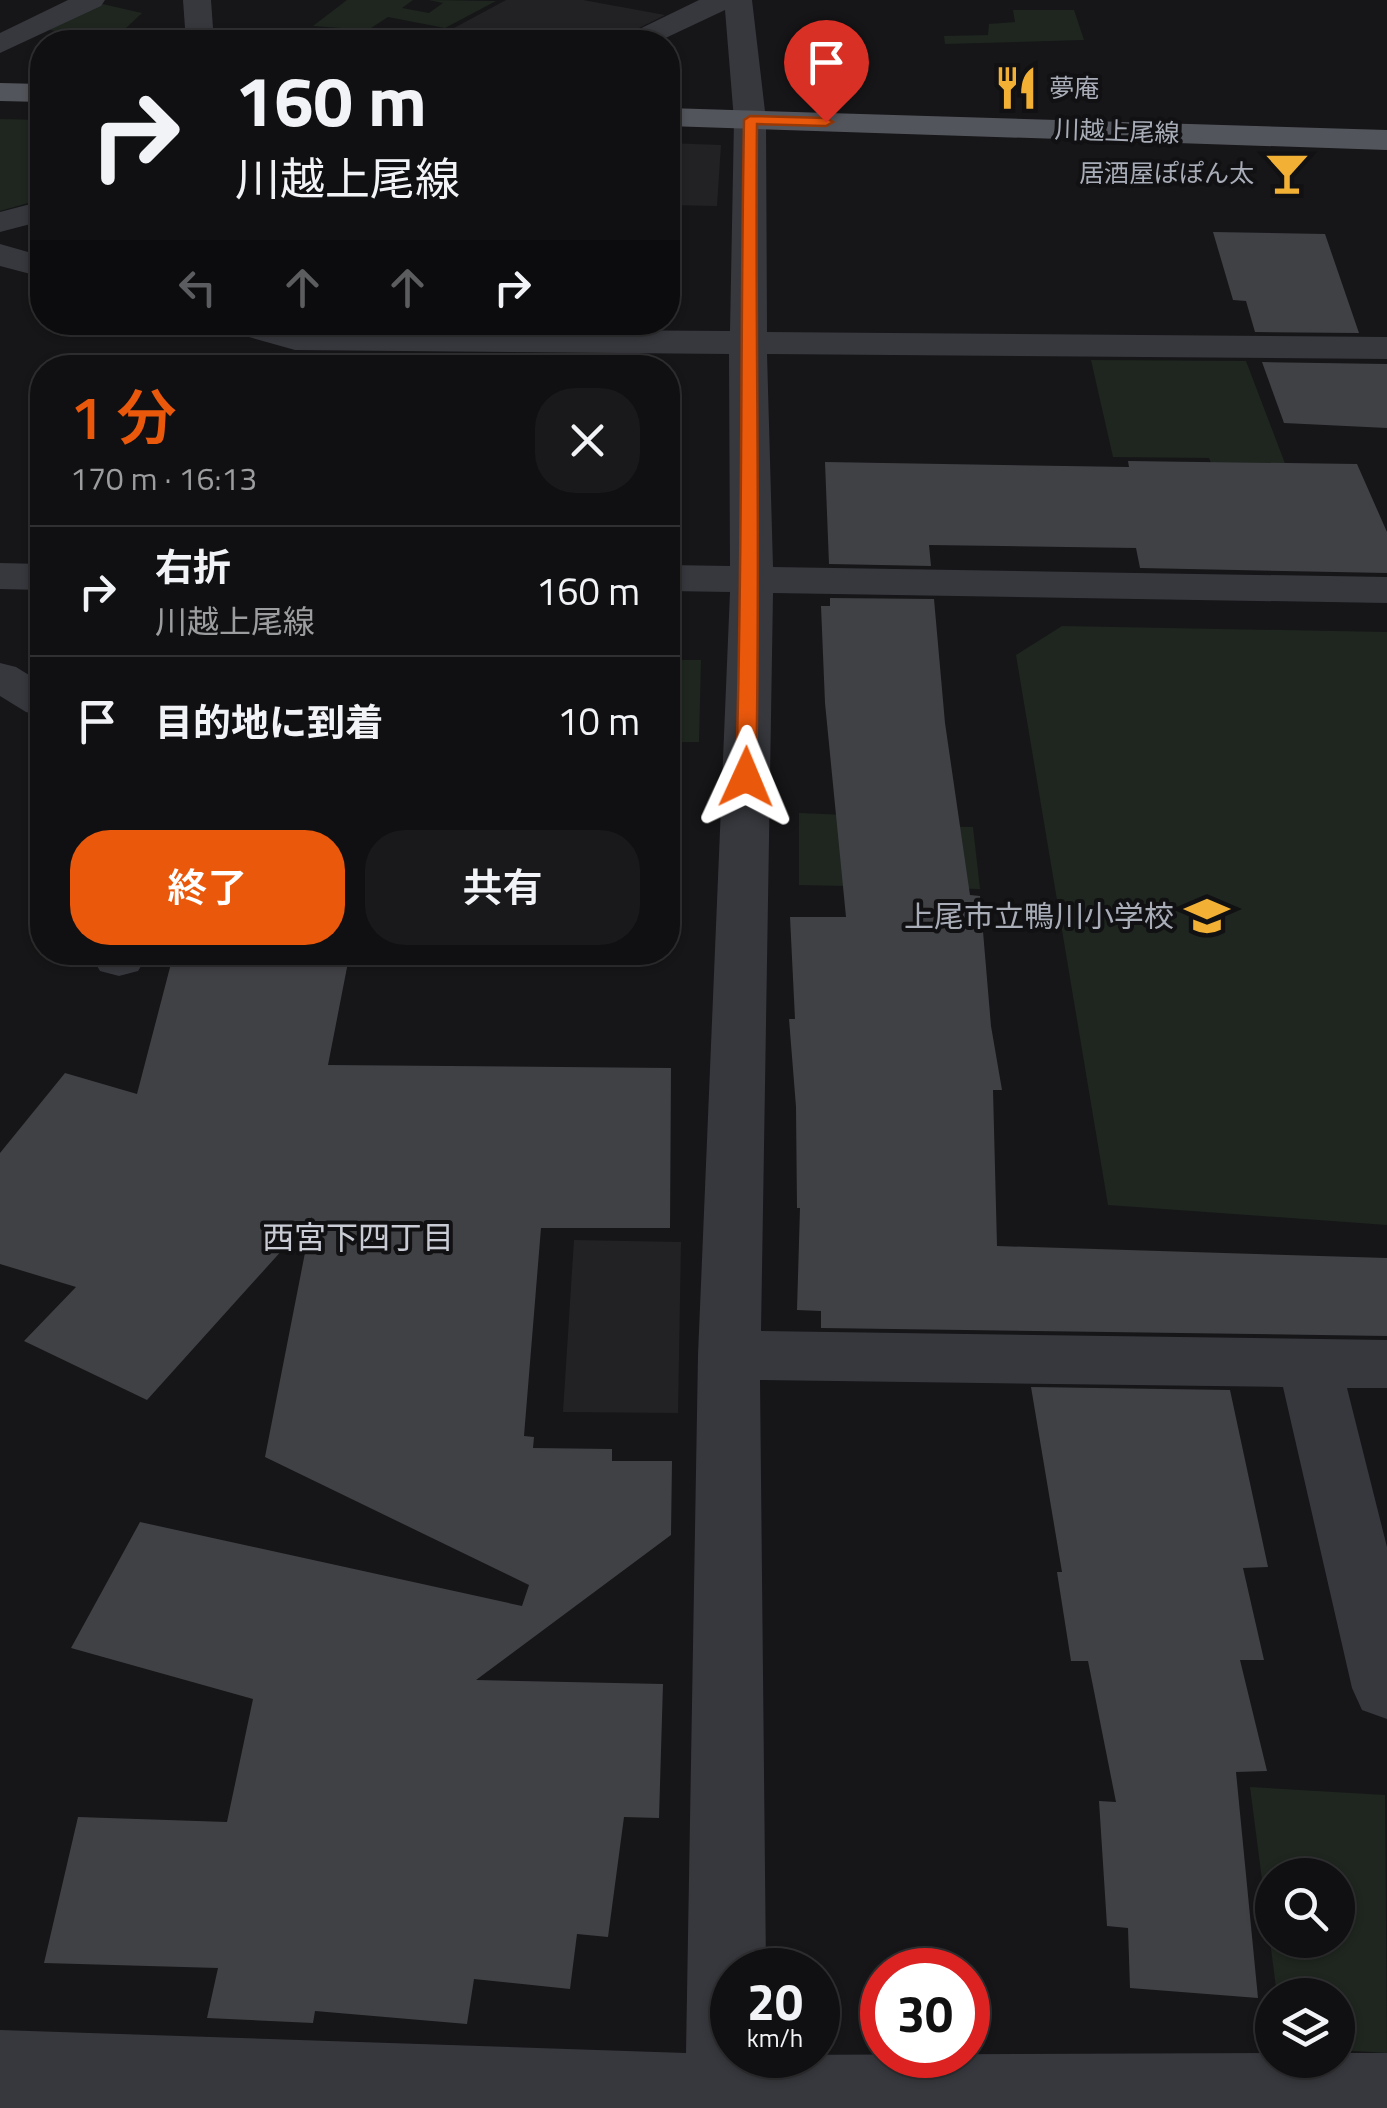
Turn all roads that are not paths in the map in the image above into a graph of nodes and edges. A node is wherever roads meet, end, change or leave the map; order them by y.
1 (91, 0) edge
2 (197, 0) edge
3 (722, 0) edge
4 (738, 0) edge
5 (199, 30) edge
6 (660, 30) edge
7 (0, 44) edge
8 (0, 92) edge
9 (30, 93) edge
10 (680, 117) edge
11 (750, 120) junction
12 (1387, 140) edge
13 (30, 214) edge
14 (0, 222) edge
15 (0, 255) edge
16 (30, 264) edge
17 (281, 335) edge
18 (748, 344) junction
19 (1387, 348) edge
20 (0, 576) edge
21 (30, 576) edge
22 (680, 578) edge
23 (752, 578) junction
24 (1387, 590) edge
25 (0, 677) edge
26 (30, 695) edge
27 (729, 1355) junction
28 (1309, 1362) junction
29 (1387, 1364) edge
30 (1387, 1688) edge
31 (0, 2070) edge
32 (1387, 2093) edge
33 (726, 2102) edge

1 - 7 street
2 - 5 street
3 - 6 street
4 - 11 street
8 - 9 main road
10 - 11 main road, 川越上尾線
11 - 12 main road, 川越上尾線
11 - 18 street
13 - 14 street
15 - 16 street
17 - 18 street
18 - 19 street
18 - 23 street
20 - 21 street
22 - 23 street
23 - 24 street
23 - 27 street
25 - 26 street
27 - 28 street
27 - 33 street
28 - 29 street
28 - 30 street
31 - 33 street
32 - 33 street

